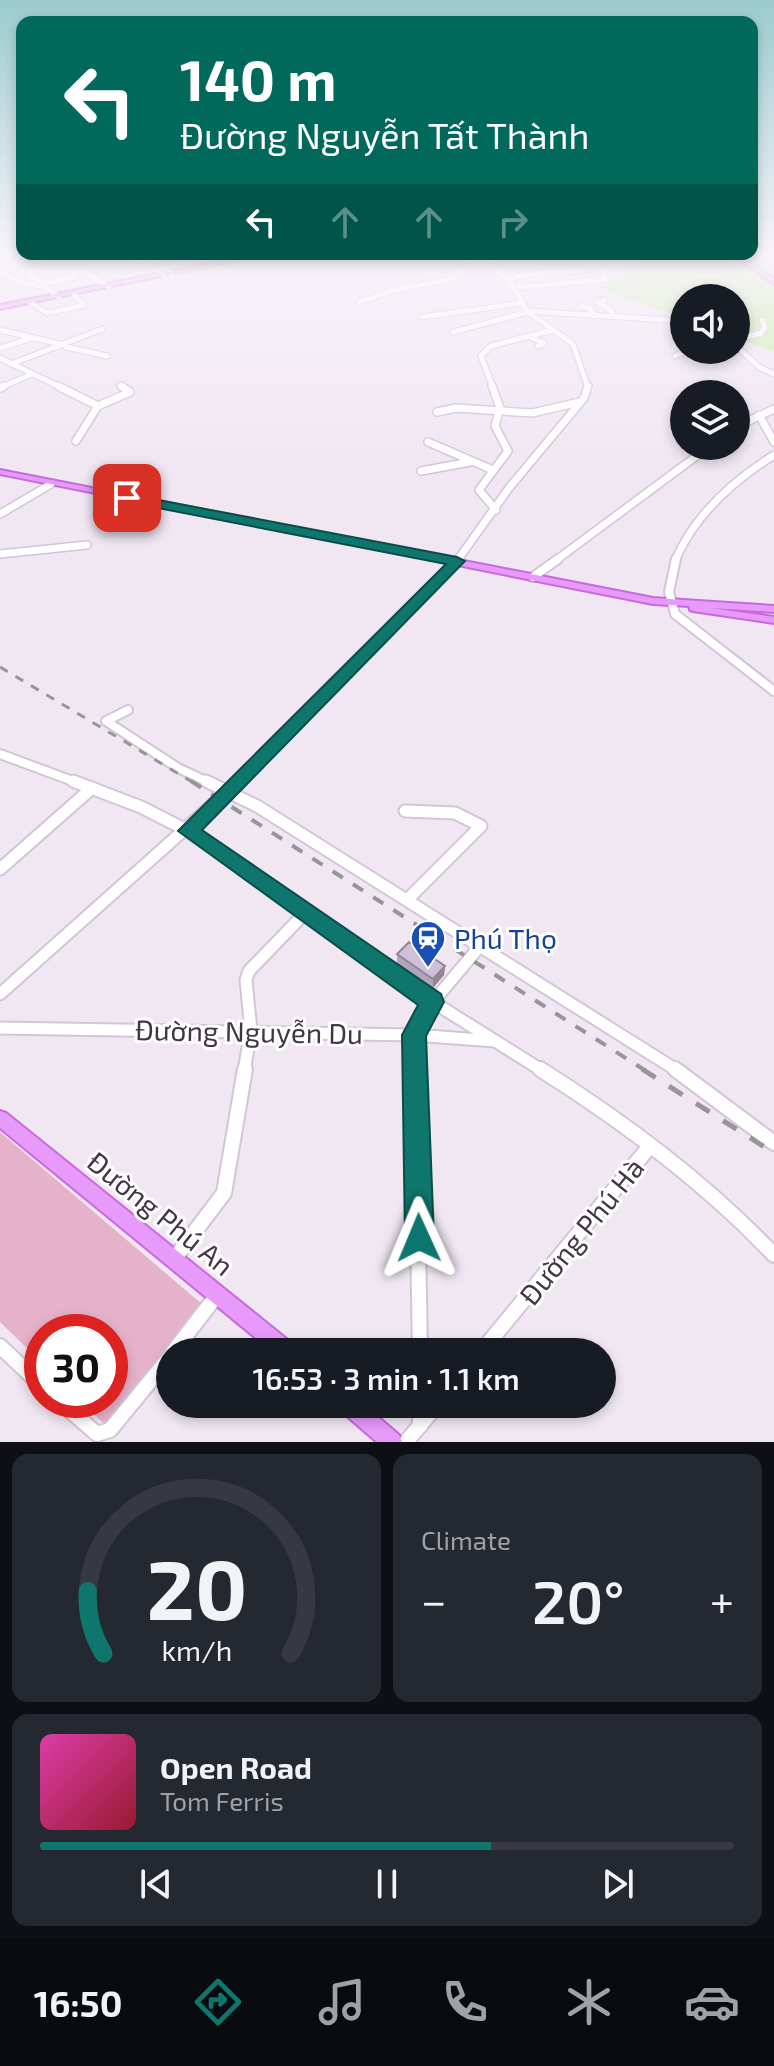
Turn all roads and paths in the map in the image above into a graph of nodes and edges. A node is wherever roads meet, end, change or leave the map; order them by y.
1 (493, 321) edge
2 (541, 321) edge
3 (763, 321) edge
4 (102, 329) dead end
5 (1, 330) edge
6 (553, 330) junction
7 (453, 332) dead end
8 (36, 336) junction
9 (528, 336) junction
10 (750, 337) edge
11 (0, 340) edge
12 (22, 341) junction
13 (10, 345) junction
14 (64, 345) junction
15 (538, 346) dead end
16 (0, 348) edge
17 (49, 351) junction
18 (107, 356) dead end
19 (0, 358) edge
20 (750, 358) edge
21 (11, 364) junction
22 (32, 374) junction
23 (774, 374) edge
24 (121, 386) dead end
25 (0, 388) edge
26 (581, 401) junction
27 (98, 406) junction
28 (774, 409) edge
29 (437, 412) dead end
30 (500, 412) junction
31 (761, 417) junction
32 (750, 421) edge
33 (76, 441) dead end
34 (428, 442) dead end
35 (774, 442) edge
36 (774, 455) edge
37 (691, 460) edge
38 (470, 462) junction
39 (493, 470) junction
40 (421, 471) dead end
41 (0, 472) edge
42 (51, 484) junction
43 (127, 498) junction
44 (496, 510) junction
45 (0, 514) edge
46 (123, 527) dead end
47 (87, 545) dead end
48 (0, 554) edge
49 (457, 561) junction
50 (533, 577) junction
51 (669, 602) junction
52 (774, 609) edge
53 (774, 620) edge
54 (774, 691) edge
55 (128, 710) dead end
56 (0, 754) edge
57 (92, 788) junction
58 (229, 792) junction
59 (405, 811) dead end
60 (188, 831) junction
61 (0, 869) edge
62 (408, 899) junction
63 (305, 913) junction
64 (480, 946) junction
65 (0, 994) edge
66 (433, 1002) junction
67 (0, 1028) edge
68 (251, 1031) junction
69 (414, 1035) junction
70 (498, 1041) junction
71 (0, 1118) edge
72 (774, 1143) edge
73 (650, 1146) junction
74 (774, 1255) edge
75 (174, 1259) junction
76 (218, 1294) junction
77 (184, 1338) edge
78 (270, 1338) edge
79 (420, 1338) edge
80 (492, 1338) edge
81 (0, 1346) edge
82 (24, 1369) edge
83 (156, 1374) edge
84 (128, 1408) edge
85 (79, 1418) edge
86 (120, 1418) edge
87 (364, 1418) edge
88 (420, 1418) edge
89 (427, 1418) edge
90 (420, 1426) junction
91 (392, 1442) edge
92 (406, 1442) edge

1 - 7 street
2 - 6 street
3 - 10 street
4 - 14 street
5 - 8 street
6 - 9 street
6 - 26 street
8 - 12 street
8 - 14 street
9 - 15 street
9 - 30 street
11 - 13 street
12 - 13 street
12 - 17 street
13 - 16 street
14 - 17 street
17 - 18 street
17 - 21 street
19 - 21 street
20 - 23 street
21 - 22 street
22 - 25 street
22 - 27 street
24 - 27 street
26 - 30 street
26 - 44 street
27 - 33 street
28 - 31 street
29 - 30 street
30 - 39 street
31 - 32 street
31 - 35 street
34 - 38 street
36 - 51 street
37 - 50 street
38 - 39 street
38 - 40 street
39 - 44 street
41 - 42 main road
42 - 43 main road
42 - 45 street
43 - 46 street
43 - 49 main road
44 - 49 street
47 - 48 street
49 - 50 main road
49 - 58 street
50 - 51 main road
51 - 52 main road
51 - 53 main road
51 - 54 street
55 - 58 street
56 - 57 street
57 - 60 street
57 - 61 street
58 - 60 street
58 - 62 street
59 - 62 street
60 - 63 street
60 - 65 street
62 - 64 street
63 - 66 street
63 - 68 street
64 - 66 street
64 - 72 street
66 - 69 street
66 - 70 street
67 - 68 street, Đường Nguyễn Du
68 - 69 street, Đường Nguyễn Du
68 - 75 street
69 - 70 street, Đường Nguyễn Du
69 - 79 street
70 - 73 street
71 - 75 main road, Đường Phú An
73 - 74 street
73 - 80 street, Đường Phú Hà
75 - 76 main road, Đường Phú An
76 - 77 street
76 - 78 main road, Đường Phú An
81 - 82 street
83 - 84 street
85 - 86 street
87 - 91 main road
88 - 90 street
89 - 90 street
90 - 92 street

